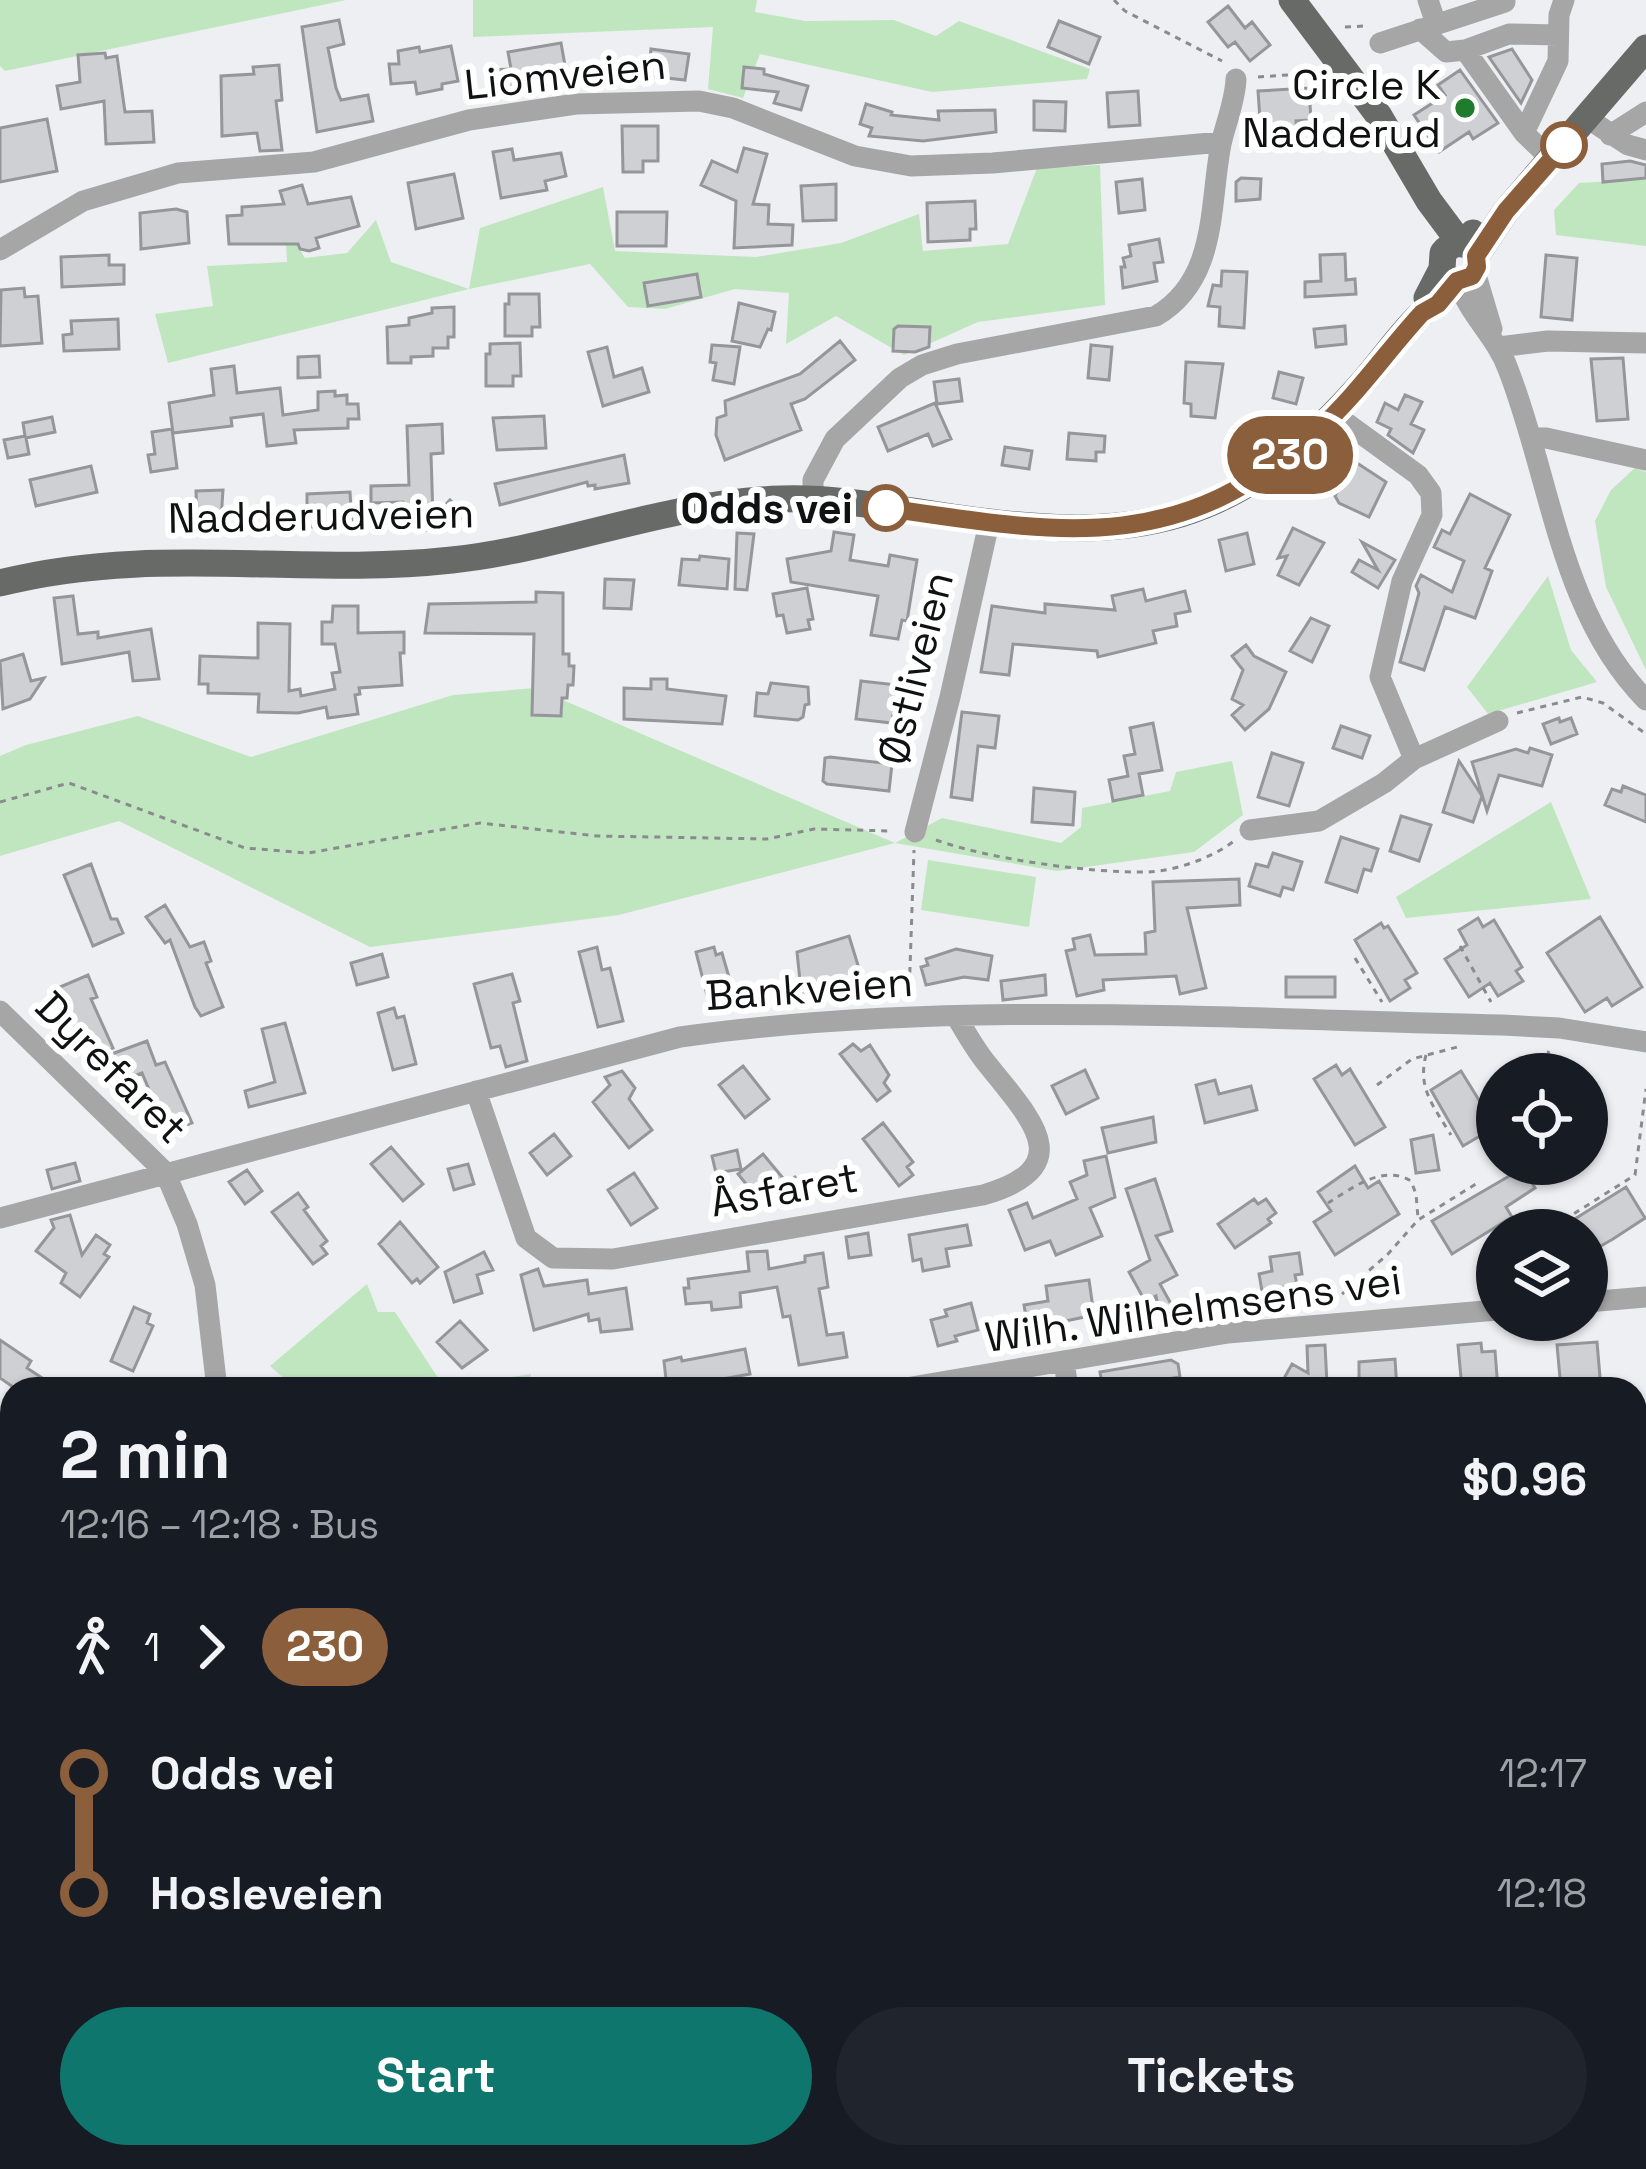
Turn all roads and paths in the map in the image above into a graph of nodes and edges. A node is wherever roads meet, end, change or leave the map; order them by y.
1 (1114, 0) edge
2 (1292, 0) edge
3 (1428, 0) edge
4 (1564, 0) edge
5 (1507, 1) edge
6 (1428, 26) junction
7 (1558, 35) junction
8 (1380, 44) dead end
9 (1646, 48) edge
10 (1466, 50) junction
11 (1310, 61) dead end
12 (1236, 79) junction
13 (1646, 112) edge
14 (1598, 127) junction
15 (1524, 134) junction
16 (1221, 142) junction
17 (1646, 150) edge
18 (1552, 160) junction
19 (0, 250) edge
20 (1455, 252) junction
21 (1496, 341) junction
22 (1646, 343) edge
23 (1334, 414) junction
24 (1533, 438) junction
25 (1646, 460) edge
26 (813, 500) junction
27 (989, 523) junction
28 (0, 583) edge
29 (1646, 700) edge
30 (1498, 721) joint
31 (1646, 734) edge
32 (1414, 759) junction
33 (0, 802) edge
34 (1250, 830) joint
35 (915, 832) junction
36 (1460, 946) dead end
37 (1355, 958) dead end
38 (0, 1011) edge
39 (908, 1017) junction
40 (957, 1018) junction
41 (1387, 1022) junction
42 (1493, 1024) junction
43 (1558, 1028) junction
44 (1646, 1042) edge
45 (1474, 1045) dead end
46 (1426, 1053) junction
47 (1547, 1053) edge
48 (1377, 1084) dead end
49 (1646, 1089) edge
50 (476, 1091) junction
51 (1451, 1135) dead end
52 (165, 1172) junction
53 (1476, 1184) edge
54 (1328, 1203) dead end
55 (1581, 1209) edge
56 (0, 1219) edge
57 (1418, 1220) junction
58 (1646, 1297) edge
59 (1608, 1300) edge
60 (1476, 1312) edge
61 (1321, 1325) junction
62 (1064, 1360) junction
63 (216, 1377) edge
64 (967, 1377) edge
65 (1066, 1377) edge

1 - 12 path
2 - 20 main road
3 - 6 street
4 - 7 street
5 - 6 street
6 - 8 street
6 - 10 street
7 - 10 street
7 - 15 street
9 - 14 main road, Nadderudveien
10 - 15 street
11 - 12 path
12 - 16 street
13 - 14 street
14 - 17 street
14 - 18 main road, Nadderudveien
15 - 18 street
16 - 19 street, Liomveien
16 - 26 street
18 - 20 main road, Nadderudveien
20 - 21 street
20 - 23 main road, Nadderudveien
21 - 22 street
21 - 24 street
23 - 27 main road, Nadderudveien
23 - 32 street
24 - 25 street
24 - 29 street
26 - 27 main road, Nadderudveien
26 - 28 main road, Nadderudveien
27 - 35 street, Østliveien
30 - 31 path
30 - 32 street
32 - 34 street
33 - 35 path
34 - 35 path
35 - 39 path
36 - 42 path
37 - 41 path
38 - 52 street, Dyrefaret
39 - 40 street, Bankveien
39 - 50 street, Bankveien
40 - 41 street, Bankveien
40 - 50 street, Åsfaret
41 - 42 street, Bankveien
42 - 43 street, Bankveien
43 - 44 street, Bankveien
43 - 47 path
45 - 46 path
46 - 48 path
46 - 51 path
49 - 55 path
50 - 52 street, Bankveien
52 - 56 street, Bankveien
52 - 63 street, Dyrefaret
53 - 57 path
54 - 57 path
57 - 61 path
58 - 59 street
60 - 61 street, Wilh. Wilhelmsens vei
61 - 62 street, Wilh. Wilhelmsens vei
62 - 64 street, Wilh. Wilhelmsens vei
62 - 65 street

